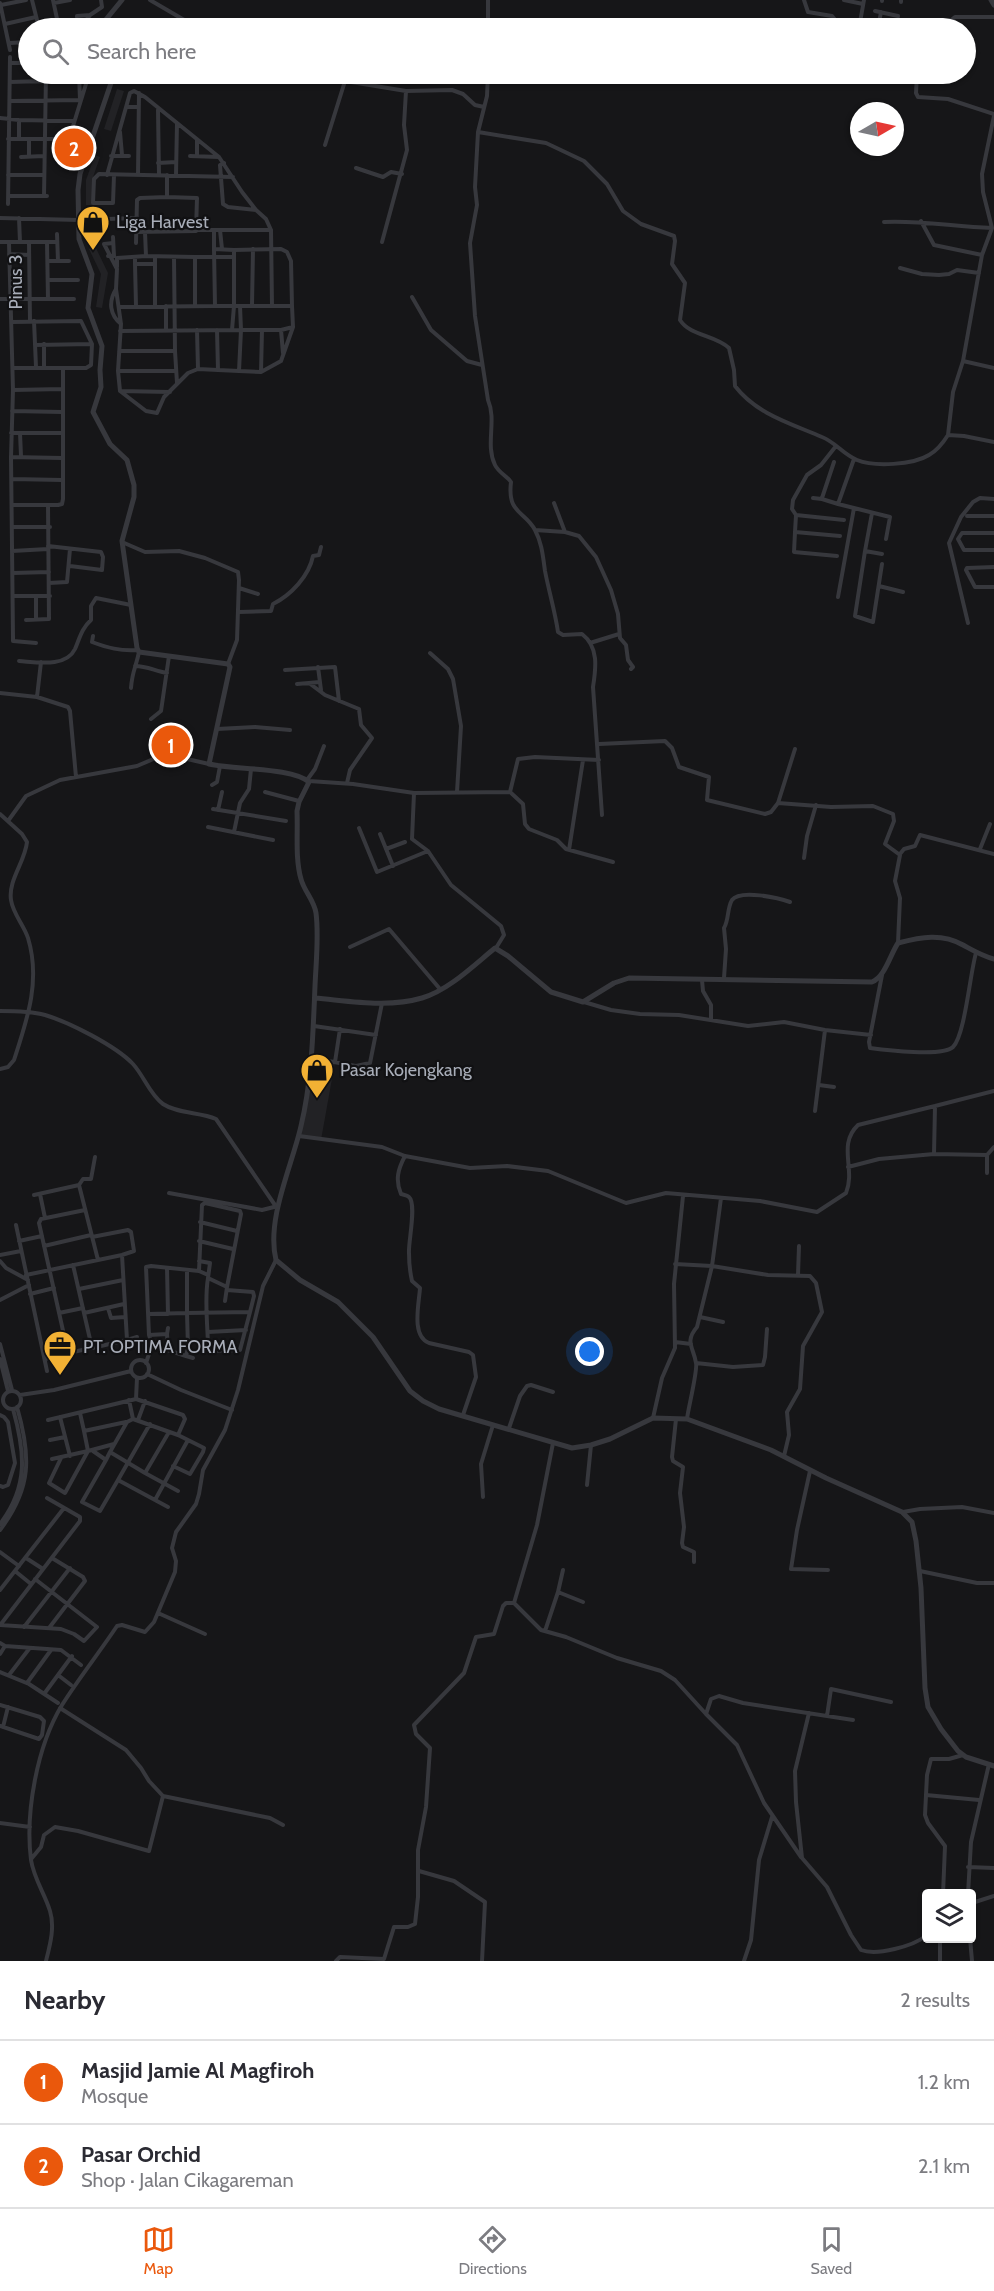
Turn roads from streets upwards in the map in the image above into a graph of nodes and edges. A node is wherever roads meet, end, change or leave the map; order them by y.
1 (26, 0) edge
2 (32, 0) edge
3 (70, 0) edge
4 (101, 0) edge
5 (122, 0) edge
6 (150, 0) edge
7 (488, 0) edge
8 (804, 0) edge
9 (844, 0) edge
10 (991, 0) edge
11 (11, 2) edge
12 (53, 2) edge
13 (863, 2) edge
14 (0, 4) edge
15 (994, 5) edge
16 (874, 11) dead end
17 (881, 12) junction
18 (90, 15) junction
19 (36, 17) joint
20 (994, 17) edge
21 (32, 18) edge
22 (57, 18) edge
23 (78, 18) edge
24 (88, 18) edge
25 (107, 18) edge
26 (181, 18) edge
27 (488, 18) edge
28 (834, 18) edge
29 (860, 18) edge
30 (880, 18) edge
31 (898, 18) edge
32 (954, 18) edge
33 (18, 21) edge
34 (5, 24) junction
35 (18, 42) edge
36 (10, 43) junction
37 (10, 50) dead end
38 (10, 57) dead end
39 (10, 63) junction
40 (18, 63) edge
41 (10, 82) junction
42 (18, 82) edge
43 (46, 84) edge
44 (79, 84) edge
45 (86, 84) edge
46 (111, 84) edge
47 (344, 84) edge
48 (363, 84) edge
49 (487, 84) edge
50 (916, 84) edge
51 (406, 91) junction
52 (139, 93) junction
53 (80, 99) junction
54 (10, 101) junction
55 (45, 101) junction
56 (126, 107) junction
57 (138, 107) junction
58 (484, 107) junction
59 (158, 109) junction
60 (994, 115) edge
61 (1, 118) edge
62 (10, 119) junction
63 (19, 120) junction
64 (44, 120) junction
65 (73, 121) junction
66 (177, 123) junction
67 (119, 128) junction
68 (478, 132) junction
69 (8, 139) junction
70 (19, 139) junction
71 (28, 140) junction
72 (45, 140) junction
73 (197, 140) junction
74 (325, 146) dead end
75 (122, 155) junction
76 (197, 155) junction
77 (29, 156) junction
78 (45, 156) junction
79 (111, 156) junction
80 (129, 156) dead end
81 (190, 156) dead end
82 (21, 157) dead end
83 (219, 157) junction
84 (176, 162) junction
85 (158, 163) junction
86 (224, 163) junction
87 (356, 168) dead end
88 (402, 174) junction
89 (8, 175) junction
90 (44, 175) junction
91 (107, 175) junction
92 (138, 175) junction
93 (159, 175) junction
94 (167, 175) junction
95 (176, 175) junction
96 (220, 175) junction
97 (114, 176) junction
98 (233, 177) junction
99 (9, 196) junction
100 (167, 197) junction
101 (8, 204) dead end
102 (256, 210) junction
103 (0, 218) edge
104 (19, 218) junction
105 (136, 218) junction
106 (79, 220) junction
107 (921, 221) junction
108 (884, 222) dead end
109 (992, 228) junction
110 (197, 230) junction
111 (214, 230) junction
112 (220, 230) junction
113 (271, 230) junction
114 (136, 232) junction
115 (145, 232) junction
116 (57, 234) dead end
117 (112, 237) dead end
118 (992, 238) edge
119 (0, 242) edge
120 (20, 242) junction
121 (47, 242) junction
122 (57, 242) junction
123 (382, 242) dead end
124 (9, 243) junction
125 (29, 243) junction
126 (113, 243) junction
127 (136, 243) dead end
128 (214, 249) junction
129 (222, 249) junction
130 (253, 249) junction
131 (271, 249) junction
132 (234, 250) junction
133 (9, 254) junction
134 (29, 255) junction
135 (982, 255) junction
136 (113, 256) junction
137 (146, 256) junction
138 (155, 256) junction
139 (214, 256) junction
140 (135, 257) junction
141 (174, 257) junction
142 (195, 257) junction
143 (234, 257) junction
144 (49, 261) junction
145 (58, 261) junction
146 (69, 261) dead end
147 (135, 264) junction
148 (155, 264) junction
149 (900, 268) dead end
150 (117, 269) junction
151 (979, 273) junction
152 (49, 280) junction
153 (78, 280) dead end
154 (117, 289) junction
155 (412, 297) dead end
156 (0, 299) edge
157 (10, 299) junction
158 (29, 299) junction
159 (48, 299) junction
160 (74, 299) dead end
161 (136, 306) junction
162 (156, 306) junction
163 (166, 306) junction
164 (174, 306) junction
165 (195, 306) junction
166 (215, 306) junction
167 (234, 306) junction
168 (240, 306) junction
169 (252, 306) junction
170 (272, 306) junction
171 (292, 306) junction
172 (119, 307) junction
173 (32, 321) junction
174 (12, 322) junction
175 (121, 324) junction
176 (292, 327) junction
177 (166, 330) junction
178 (197, 330) junction
179 (217, 330) junction
180 (232, 330) junction
181 (240, 330) junction
182 (262, 330) junction
183 (281, 330) junction
184 (120, 331) junction
185 (174, 331) junction
186 (44, 344) junction
187 (92, 344) junction
188 (35, 345) junction
189 (119, 351) junction
190 (175, 351) junction
191 (283, 356) junction
192 (963, 361) junction
193 (482, 365) junction
194 (36, 367) junction
195 (44, 367) junction
196 (13, 368) junction
197 (63, 368) junction
198 (994, 368) edge
199 (198, 369) junction
200 (218, 370) junction
201 (118, 371) junction
202 (175, 371) junction
203 (239, 371) junction
204 (261, 372) junction
205 (177, 384) junction
206 (63, 389) junction
207 (14, 390) junction
208 (120, 391) junction
209 (171, 392) junction
210 (12, 411) junction
211 (62, 412) junction
212 (11, 433) junction
213 (20, 433) junction
214 (62, 433) junction
215 (948, 435) junction
216 (994, 442) edge
217 (836, 446) junction
218 (11, 456) junction
219 (21, 456) junction
220 (62, 458) junction
221 (854, 459) junction
222 (834, 462) dead end
223 (12, 479) junction
224 (62, 480) junction
225 (813, 498) dead end
226 (822, 499) junction
227 (994, 499) edge
228 (554, 503) dead end
229 (838, 504) junction
230 (13, 505) junction
231 (48, 505) junction
232 (854, 508) junction
233 (872, 513) junction
234 (796, 515) junction
235 (967, 516) dead end
236 (994, 516) edge
237 (844, 520) dead end
238 (12, 527) junction
239 (50, 527) junction
240 (535, 530) junction
241 (565, 532) junction
242 (795, 532) junction
243 (994, 533) edge
244 (840, 536) dead end
245 (886, 539) dead end
246 (122, 542) junction
247 (48, 547) junction
248 (321, 547) dead end
249 (70, 549) junction
250 (994, 550) edge
251 (12, 551) junction
252 (865, 551) junction
253 (882, 554) dead end
254 (837, 556) dead end
255 (882, 564) dead end
256 (70, 566) junction
257 (994, 567) edge
258 (49, 572) junction
259 (13, 573) junction
260 (49, 583) junction
261 (879, 586) junction
262 (994, 587) edge
263 (239, 588) junction
264 (903, 592) dead end
265 (258, 594) dead end
266 (13, 596) junction
267 (36, 596) junction
268 (50, 596) junction
269 (838, 597) dead end
270 (131, 605) junction
271 (239, 612) junction
272 (26, 620) dead end
273 (36, 620) junction
274 (968, 623) dead end
275 (619, 634) junction
276 (93, 636) dead end
277 (36, 643) dead end
278 (590, 643) junction
279 (138, 651) junction
280 (430, 654) dead end
281 (170, 656) junction
282 (19, 661) dead end
283 (41, 662) junction
284 (228, 664) junction
285 (135, 666) junction
286 (318, 667) junction
287 (631, 669) dead end
288 (285, 670) dead end
289 (167, 673) junction
290 (320, 682) junction
291 (309, 683) junction
292 (297, 684) dead end
293 (131, 688) dead end
294 (321, 692) junction
295 (0, 693) edge
296 (37, 697) junction
297 (339, 702) junction
298 (151, 719) dead end
299 (216, 729) junction
300 (290, 730) dead end
301 (599, 744) junction
302 (324, 746) dead end
303 (795, 749) dead end
304 (584, 760) junction
305 (599, 760) junction
306 (209, 764) junction
307 (220, 766) junction
308 (251, 769) junction
309 (76, 777) junction
310 (308, 781) junction
311 (347, 783) junction
312 (212, 785) dead end
313 (222, 792) dead end
314 (265, 792) dead end
315 (457, 792) junction
316 (510, 792) junction
317 (414, 793) junction
318 (299, 801) junction
319 (778, 803) junction
320 (816, 805) junction
321 (238, 813) junction
322 (0, 814) edge
323 (602, 815) dead end
324 (8, 821) junction
325 (285, 821) dead end
326 (990, 824) dead end
327 (208, 827) dead end
328 (358, 828) dead end
329 (234, 832) junction
330 (380, 834) dead end
331 (273, 840) dead end
332 (405, 842) dead end
333 (386, 849) junction
334 (980, 849) junction
335 (569, 850) junction
336 (428, 851) junction
337 (900, 854) junction
338 (994, 854) edge
339 (804, 858) dead end
340 (613, 862) dead end
341 (393, 866) junction
342 (789, 902) dead end
343 (898, 943) junction
344 (350, 947) dead end
345 (495, 948) junction
346 (976, 953) junction
347 (994, 959) edge
348 (882, 975) junction
349 (724, 978) junction
350 (702, 979) junction
351 (440, 989) junction
352 (315, 998) junction
353 (584, 1002) junction
354 (382, 1003) junction
355 (0, 1011) edge
356 (28, 1011) junction
357 (711, 1020) junction
358 (314, 1026) junction
359 (340, 1029) junction
360 (825, 1030) junction
361 (376, 1035) junction
362 (871, 1035) junction
363 (312, 1058) junction
364 (335, 1062) junction
365 (0, 1069) edge
366 (819, 1085) junction
367 (834, 1087) dead end
368 (994, 1091) edge
369 (935, 1106) junction
370 (815, 1111) dead end
371 (299, 1136) junction
372 (994, 1147) edge
373 (934, 1154) junction
374 (987, 1155) junction
375 (405, 1156) junction
376 (95, 1157) dead end
377 (848, 1167) junction
378 (987, 1173) dead end
379 (79, 1185) junction
380 (169, 1193) dead end
381 (40, 1194) junction
382 (34, 1195) dead end
383 (683, 1196) junction
384 (721, 1198) junction
385 (276, 1208) junction
386 (85, 1210) junction
387 (45, 1218) junction
388 (200, 1222) junction
389 (16, 1226) dead end
390 (237, 1231) junction
391 (42, 1236) junction
392 (92, 1236) junction
393 (19, 1241) junction
394 (199, 1242) junction
395 (44, 1246) junction
396 (799, 1246) dead end
397 (233, 1249) junction
398 (21, 1251) junction
399 (122, 1255) junction
400 (0, 1256) edge
401 (98, 1260) junction
402 (199, 1260) junction
403 (276, 1260) junction
404 (0, 1261) edge
405 (675, 1264) junction
406 (74, 1265) junction
407 (712, 1266) junction
408 (167, 1268) junction
409 (187, 1269) junction
410 (50, 1270) junction
411 (198, 1271) junction
412 (798, 1275) junction
413 (208, 1277) junction
414 (28, 1280) junction
415 (123, 1280) junction
416 (219, 1285) junction
417 (54, 1288) junction
418 (206, 1288) junction
419 (227, 1288) junction
420 (79, 1289) junction
421 (30, 1294) junction
422 (0, 1300) edge
423 (225, 1301) dead end
424 (125, 1304) junction
425 (108, 1308) junction
426 (83, 1311) junction
427 (250, 1312) junction
428 (59, 1313) junction
429 (187, 1313) junction
430 (207, 1313) junction
431 (148, 1314) junction
432 (168, 1314) junction
433 (125, 1317) junction
434 (699, 1317) junction
435 (723, 1322) dead end
436 (168, 1328) dead end
437 (766, 1329) dead end
438 (246, 1330) junction
439 (208, 1332) junction
440 (167, 1334) junction
441 (149, 1335) junction
442 (137, 1337) dead end
443 (127, 1340) junction
444 (675, 1342) junction
445 (0, 1344) edge
446 (691, 1344) junction
447 (152, 1345) junction
448 (92, 1348) junction
449 (168, 1349) junction
450 (68, 1353) junction
451 (186, 1356) junction
452 (193, 1358) dead end
453 (0, 1359) edge
454 (45, 1359) junction
455 (146, 1363) junction
456 (696, 1363) junction
457 (47, 1371) dead end
458 (131, 1371) junction
459 (147, 1374) junction
460 (137, 1378) junction
461 (10, 1391) junction
462 (553, 1392) dead end
463 (20, 1395) junction
464 (136, 1399) junction
465 (129, 1400) junction
466 (1, 1401) edge
467 (145, 1401) junction
468 (15, 1408) junction
469 (232, 1410) junction
470 (80, 1413) junction
471 (0, 1415) edge
472 (463, 1415) junction
473 (60, 1417) junction
474 (653, 1418) junction
475 (136, 1419) junction
476 (676, 1419) junction
477 (687, 1419) junction
478 (48, 1420) dead end
479 (127, 1422) junction
480 (150, 1424) junction
481 (493, 1424) junction
482 (509, 1428) junction
483 (84, 1431) junction
484 (169, 1432) junction
485 (178, 1435) junction
486 (65, 1437) junction
487 (50, 1440) dead end
488 (188, 1440) junction
489 (554, 1442) junction
490 (114, 1444) junction
491 (591, 1445) junction
492 (90, 1451) junction
493 (110, 1452) junction
494 (70, 1456) junction
495 (784, 1456) junction
496 (61, 1458) junction
497 (52, 1460) dead end
498 (106, 1460) junction
499 (128, 1463) junction
500 (173, 1466) junction
501 (810, 1471) junction
502 (146, 1473) junction
503 (118, 1480) junction
504 (164, 1483) junction
505 (587, 1485) dead end
506 (0, 1486) edge
507 (178, 1491) dead end
508 (483, 1497) dead end
509 (47, 1498) dead end
510 (154, 1500) junction
511 (168, 1507) dead end
512 (64, 1508) junction
513 (902, 1512) junction
514 (994, 1513) edge
515 (0, 1524) edge
516 (0, 1530) edge
517 (0, 1552) edge
518 (26, 1558) junction
519 (52, 1558) junction
520 (694, 1562) dead end
521 (19, 1566) junction
522 (70, 1568) junction
523 (43, 1569) junction
524 (563, 1569) dead end
525 (828, 1570) dead end
526 (15, 1571) junction
527 (920, 1571) junction
528 (35, 1579) junction
529 (994, 1582) edge
530 (32, 1584) junction
531 (0, 1590) edge
532 (51, 1591) junction
533 (558, 1592) junction
534 (583, 1602) dead end
535 (514, 1603) junction
536 (67, 1604) junction
537 (158, 1613) junction
538 (0, 1625) edge
539 (24, 1627) junction
540 (49, 1629) junction
541 (545, 1632) junction
542 (205, 1634) dead end
543 (0, 1643) edge
544 (5, 1646) junction
545 (29, 1648) junction
546 (52, 1649) junction
547 (0, 1654) edge
548 (72, 1656) junction
549 (81, 1665) dead end
550 (0, 1672) edge
551 (9, 1675) junction
552 (58, 1675) junction
553 (27, 1683) junction
554 (70, 1685) dead end
555 (44, 1694) junction
556 (891, 1702) dead end
557 (0, 1705) edge
558 (59, 1705) junction
559 (8, 1707) junction
560 (809, 1713) junction
561 (706, 1714) junction
562 (827, 1716) junction
563 (853, 1720) dead end
564 (2, 1726) edge
565 (963, 1755) junction
566 (991, 1765) edge
567 (926, 1795) junction
568 (163, 1796) junction
569 (979, 1800) junction
570 (772, 1816) junction
571 (0, 1823) edge
572 (284, 1825) dead end
573 (30, 1827) junction
574 (802, 1858) junction
575 (31, 1859) junction
576 (968, 1867) junction
577 (994, 1868) edge
578 (419, 1871) junction
579 (943, 1889) edge
580 (968, 1889) edge
581 (994, 1896) edge
582 (976, 1902) edge
583 (922, 1939) edge
584 (940, 1943) edge
585 (970, 1943) edge
586 (46, 1961) edge
587 (336, 1961) edge
588 (482, 1961) edge
589 (744, 1961) edge
590 (940, 1961) edge
591 (972, 1961) edge

1 - 11 street
2 - 19 street
3 - 12 street
4 - 18 street
5 - 25 street
6 - 26 street
7 - 27 street
8 - 28 street
9 - 13 street
10 - 15 street
11 - 14 street
12 - 22 street
13 - 29 street
14 - 34 street
16 - 17 street
17 - 30 street
17 - 31 street
18 - 23 street
18 - 24 street
19 - 21 street
20 - 32 street
33 - 34 street
34 - 36 street
35 - 36 street
36 - 37 street
38 - 39 street
39 - 40 street
39 - 41 street
41 - 42 street
41 - 54 street
43 - 55 street
44 - 53 street
45 - 53 street
46 - 106 street
47 - 74 street
48 - 51 street
49 - 58 street
50 - 60 street
51 - 58 street
51 - 88 street
52 - 56 street
52 - 57 street
52 - 59 street
53 - 55 street
53 - 65 street
54 - 55 street
54 - 62 street
55 - 64 street
56 - 57 street
56 - 67 street
57 - 92 street
58 - 68 street
59 - 66 street
59 - 85 street
60 - 109 street
61 - 62 street
62 - 63 street
62 - 69 street
63 - 64 street
63 - 70 street
64 - 65 street
64 - 72 street
65 - 72 street
66 - 73 street
66 - 84 street
67 - 75 street
67 - 79 street
68 - 193 street
68 - 217 street
69 - 70 street
69 - 89 street
70 - 71 street
71 - 72 street
71 - 77 street
72 - 78 street
73 - 76 street
73 - 83 street
75 - 79 street
75 - 80 street
76 - 81 street
76 - 83 street
77 - 78 street
77 - 82 street
78 - 90 street
79 - 91 street
83 - 86 street
84 - 85 street
84 - 95 street
85 - 93 street
86 - 96 street
86 - 98 street
87 - 88 street
88 - 123 street
89 - 90 street
89 - 99 street
90 - 99 street
91 - 97 street
91 - 97 street
92 - 93 street
92 - 97 street
93 - 94 street
94 - 95 street
94 - 100 street
95 - 96 street
96 - 98 street
96 - 102 street
98 - 102 street
99 - 101 street
100 - 105 street
100 - 110 street
102 - 113 street
103 - 104 street
104 - 106 street
104 - 120 street
105 - 106 street
105 - 114 street
106 - 246 street
107 - 108 street
107 - 109 street
107 - 135 street
109 - 118 street
110 - 111 street
110 - 115 street
111 - 112 street
111 - 128 street
112 - 113 street
112 - 129 street
113 - 131 street
114 - 115 street
114 - 127 street
115 - 137 street
116 - 122 street
117 - 126 street
118 - 135 street
119 - 124 street
120 - 124 street
120 - 125 street
121 - 122 street
121 - 125 street
121 - 144 street
122 - 145 street
124 - 133 street
125 - 134 street, Pinus 3
126 - 136 street
126 - 136 street
128 - 129 street
128 - 139 street
129 - 132 street
130 - 131 street
130 - 132 street
130 - 169 street
131 - 170 street
131 - 171 street
132 - 143 street
133 - 134 street
133 - 157 street
134 - 158 street, Pinus 3
135 - 151 street
136 - 140 street
136 - 150 street
136 - 150 street
137 - 138 street
137 - 140 street
138 - 141 street
138 - 148 street
139 - 142 street
139 - 143 street
139 - 166 street
140 - 147 street
141 - 142 street
141 - 164 street
142 - 165 street
143 - 167 street
144 - 145 street
144 - 152 street
145 - 146 street
147 - 148 street
147 - 161 street
148 - 162 street
149 - 151 street
150 - 154 street
151 - 192 street
152 - 153 street
152 - 159 street
154 - 172 street
154 - 175 street
155 - 193 street
156 - 157 street
157 - 158 street
157 - 174 street
158 - 159 street
158 - 173 street, Pinus 3
159 - 160 street
161 - 162 street
161 - 172 street
162 - 163 street
163 - 164 street
163 - 177 street
164 - 165 street
164 - 185 street
165 - 166 street
166 - 167 street
167 - 168 street
167 - 180 street
168 - 169 street
168 - 181 street
169 - 170 street
170 - 171 street
171 - 176 street
172 - 175 street
173 - 174 street
173 - 187 street
173 - 188 street, Pinus 3
174 - 196 street
175 - 184 street
176 - 183 street
176 - 191 street
177 - 184 street
177 - 185 street
178 - 179 street
178 - 185 street
178 - 199 street
179 - 180 street
179 - 200 street
180 - 181 street
181 - 182 street
181 - 203 street
182 - 183 street
182 - 204 street
183 - 191 street
184 - 189 street
185 - 190 street
186 - 187 street
186 - 188 street
186 - 195 street
187 - 197 street
188 - 194 street, Pinus 3
189 - 190 street
189 - 201 street
190 - 202 street
191 - 204 street
192 - 198 street
192 - 215 street
193 - 240 street
194 - 195 street
194 - 196 street
195 - 197 street
196 - 207 street
197 - 206 street
199 - 200 street
199 - 205 street
200 - 203 street
201 - 202 street
201 - 208 street
202 - 205 street
203 - 204 street
205 - 209 street
206 - 207 street
206 - 211 street
207 - 210 street
208 - 209 street
208 - 209 street
210 - 211 street
210 - 212 street
211 - 214 street
212 - 213 street
212 - 218 street
213 - 214 street
213 - 219 street
214 - 220 street
215 - 216 street
215 - 221 street
217 - 221 street
217 - 234 street
218 - 219 street
218 - 223 street
219 - 220 street
220 - 224 street
221 - 229 street
222 - 226 street
223 - 224 street
223 - 230 street
224 - 231 street
225 - 226 street
226 - 229 street
227 - 274 street
228 - 241 street
229 - 232 street
230 - 231 street
230 - 238 street
231 - 239 street
232 - 233 street
232 - 269 street
233 - 245 street
233 - 252 street
234 - 237 street
234 - 242 street
235 - 236 street
238 - 239 street
238 - 251 street
239 - 247 street
240 - 241 street
240 - 278 street
241 - 275 street
242 - 244 street
242 - 254 street
243 - 250 street
246 - 263 street
246 - 270 street
247 - 249 street
247 - 251 street
247 - 258 street
248 - 271 street
249 - 256 street
249 - 256 street
251 - 259 street
252 - 253 street
252 - 261 street
255 - 261 street
256 - 260 street
257 - 262 street
258 - 259 street
258 - 260 street
259 - 266 street
260 - 268 street
261 - 264 street
263 - 265 street
263 - 271 street
266 - 267 street
266 - 277 street
267 - 268 street
267 - 273 street
268 - 273 street
270 - 279 street
270 - 283 street
271 - 284 street
272 - 273 street
275 - 278 street
275 - 287 street
276 - 279 street
278 - 301 street
279 - 281 street
279 - 285 street
280 - 315 street
281 - 284 street
281 - 289 street
282 - 283 street
283 - 296 street
284 - 299 street
285 - 289 street
285 - 293 street
286 - 288 street
286 - 290 street
286 - 297 street
289 - 298 street
290 - 291 street
290 - 294 street
291 - 292 street
291 - 294 street
294 - 297 street
295 - 296 street
296 - 309 street
297 - 311 street
299 - 300 street
299 - 306 street
301 - 305 street
301 - 319 street
302 - 310 street
303 - 319 street
304 - 305 street
304 - 316 street
304 - 335 street
305 - 323 street
306 - 307 street
306 - 309 street
307 - 308 street
307 - 312 street
308 - 310 street
308 - 321 street
309 - 324 street
310 - 311 street
310 - 318 street
311 - 317 street
313 - 321 street
314 - 318 street
315 - 316 street
315 - 317 street
316 - 335 street
317 - 336 street
318 - 352 street
319 - 320 street
320 - 337 street
320 - 339 street
321 - 325 street
321 - 329 street
322 - 324 street
324 - 356 street
326 - 334 street
327 - 329 street
328 - 341 street
329 - 331 street
330 - 333 street
332 - 333 street
333 - 341 street
334 - 337 street
334 - 338 street
335 - 340 street
336 - 341 street
336 - 345 street
337 - 343 street
342 - 349 street
343 - 346 street
343 - 348 street
344 - 351 street
345 - 351 street
345 - 353 street
346 - 347 street
346 - 362 street
348 - 349 street
348 - 362 street
349 - 350 street
350 - 353 street
350 - 357 street
351 - 354 street
352 - 354 street
352 - 358 street
353 - 357 street
354 - 361 street
355 - 356 street
356 - 365 street
356 - 385 street
357 - 360 street
358 - 359 street
358 - 363 street
359 - 361 street
359 - 364 street
360 - 362 street
360 - 366 street
361 - 364 street
363 - 364 street
363 - 371 street
366 - 367 street
366 - 370 street
368 - 369 street
369 - 373 street
369 - 377 street
371 - 375 street
371 - 385 street
372 - 374 street
373 - 374 street
373 - 377 street
374 - 378 street
375 - 383 street
375 - 472 street
376 - 379 street
377 - 384 street
379 - 381 street
379 - 386 street
380 - 385 street
381 - 382 street
381 - 387 street
383 - 384 street
383 - 405 street
384 - 407 street
385 - 403 street
386 - 387 street
386 - 392 street
387 - 391 street
388 - 390 street
388 - 390 street
388 - 394 street
389 - 393 street
390 - 397 street
391 - 393 street
391 - 395 street
392 - 395 street
392 - 399 street
392 - 401 street
393 - 398 street
394 - 397 street
394 - 402 street
395 - 410 street
396 - 412 street
397 - 419 street
398 - 400 street
398 - 414 street
399 - 401 street
399 - 415 street
401 - 406 street
402 - 411 street
402 - 413 street
403 - 469 street
403 - 472 street
404 - 414 street
405 - 407 street
405 - 444 street
406 - 410 street
406 - 420 street
407 - 412 street
407 - 434 street
408 - 409 street
408 - 431 street
408 - 432 street
409 - 411 street
409 - 429 street
410 - 414 street
410 - 417 street
411 - 413 street
412 - 495 street
413 - 416 street
413 - 418 street
414 - 421 street
414 - 422 street
415 - 420 street
415 - 424 street
416 - 418 street
416 - 419 street
417 - 421 street
417 - 428 street
418 - 430 street
419 - 423 street
419 - 427 street
420 - 426 street
421 - 454 street
424 - 425 street
424 - 433 street
425 - 426 street
425 - 433 street
426 - 428 street
426 - 448 street
427 - 430 street
427 - 438 street
428 - 450 street
429 - 430 street
429 - 432 street
429 - 451 street
430 - 439 street
431 - 432 street
431 - 441 street
433 - 443 street
434 - 435 street
434 - 446 street
436 - 440 street
437 - 456 street
438 - 439 street
438 - 439 street
440 - 441 street
440 - 449 street
441 - 447 street
442 - 443 street
443 - 448 street
444 - 446 street
444 - 474 street
445 - 461 street
446 - 456 street
447 - 449 street
447 - 455 street
448 - 450 street
449 - 451 street
450 - 454 street
451 - 452 street
453 - 461 street
454 - 457 street
455 - 458 street
455 - 459 street
456 - 477 street
458 - 460 street
458 - 463 street
459 - 460 street
459 - 469 street
460 - 464 street
461 - 463 street
461 - 466 street
462 - 482 street
463 - 468 street
464 - 465 street
464 - 467 street
465 - 470 street
465 - 475 street
466 - 468 street
467 - 475 street
467 - 485 street
468 - 515 street
468 - 516 street
469 - 537 street
470 - 473 street
470 - 483 street
471 - 506 street
472 - 481 street
473 - 478 street
473 - 486 street
474 - 476 street
474 - 491 street
475 - 479 street
475 - 480 street
476 - 477 street
476 - 520 street
477 - 495 street
479 - 483 street
479 - 490 street
480 - 484 street
480 - 499 street
481 - 482 street
481 - 508 street
482 - 489 street
483 - 492 street
484 - 485 street
484 - 502 street
485 - 488 street
486 - 487 street
486 - 494 street
488 - 500 street
488 - 500 street
489 - 491 street
489 - 535 street
490 - 492 street
490 - 493 street
491 - 505 street
492 - 494 street
492 - 496 street
492 - 498 street
493 - 498 street
493 - 499 street
494 - 496 street
495 - 501 street
496 - 497 street
498 - 503 street
499 - 502 street
499 - 503 street
500 - 504 street
501 - 513 street
501 - 525 street
502 - 504 street
503 - 510 street
504 - 507 street
504 - 510 street
509 - 512 street
510 - 511 street
512 - 518 street
512 - 519 street
513 - 514 street
513 - 527 street
517 - 521 street
518 - 521 street
518 - 523 street
519 - 522 street
519 - 523 street
521 - 526 street
522 - 532 street
522 - 536 street
523 - 528 street
524 - 533 street
526 - 530 street
526 - 531 street
527 - 529 street
527 - 565 street
528 - 530 street
528 - 532 street
530 - 538 street
532 - 536 street
532 - 539 street
533 - 534 street
533 - 541 street
535 - 541 street
535 - 578 street
536 - 540 street
536 - 540 street
537 - 542 street
537 - 558 street
538 - 539 street
539 - 540 street
541 - 561 street
543 - 544 street
544 - 545 street
544 - 547 street
545 - 546 street
545 - 551 street
546 - 548 street
546 - 553 street
548 - 549 street
548 - 552 street
550 - 551 street
551 - 553 street
552 - 554 street
552 - 555 street
553 - 555 street
555 - 558 street
556 - 562 street
557 - 559 street
558 - 568 street
558 - 573 street
559 - 564 street
559 - 564 street
560 - 561 street
560 - 562 street
560 - 574 street
561 - 570 street
562 - 563 street
565 - 566 street
565 - 567 street
566 - 569 street
567 - 569 street
567 - 579 street
568 - 572 street
568 - 575 street
569 - 576 street
570 - 574 street
570 - 589 street
571 - 573 street
573 - 575 street
574 - 583 street
575 - 586 street
576 - 577 street
576 - 580 street
578 - 587 street
578 - 588 street
581 - 582 street
584 - 590 street
585 - 591 street

